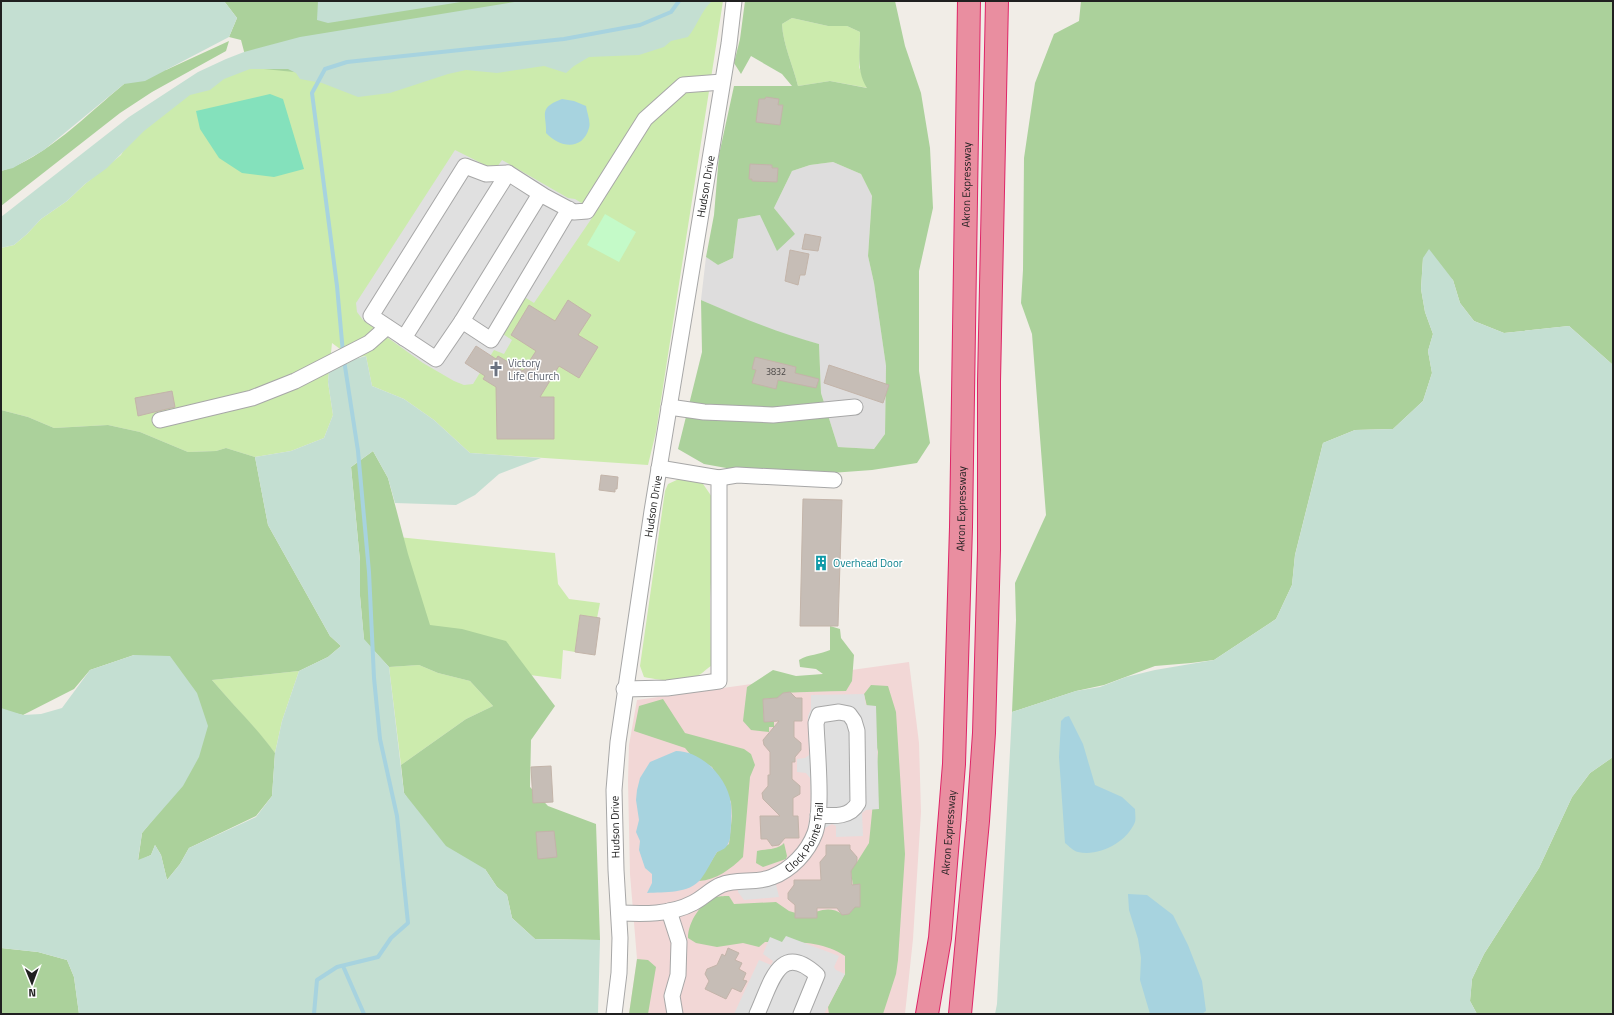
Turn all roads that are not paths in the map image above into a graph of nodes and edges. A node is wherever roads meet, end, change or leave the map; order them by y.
1 (734, 1) edge
2 (969, 1) edge
3 (997, 1) edge
4 (722, 82) junction
5 (508, 172) junction
6 (540, 194) junction
7 (570, 209) junction
8 (462, 321) junction
9 (387, 327) junction
10 (404, 338) junction
11 (669, 407) junction
12 (855, 407) dead end
13 (160, 420) dead end
14 (659, 468) junction
15 (719, 478) junction
16 (834, 480) dead end
17 (624, 689) junction
18 (818, 816) junction
19 (669, 911) junction
20 (619, 913) junction
21 (614, 1014) edge
22 (675, 1014) edge
23 (757, 1014) edge
24 (801, 1014) edge
25 (928, 1014) edge
26 (960, 1014) edge

1 - 4 street, Hudson Drive
2 - 25 highway, Akron Expressway
3 - 26 highway
4 - 7 street
4 - 11 street, Hudson Drive
5 - 6 street
5 - 9 street
5 - 10 street
6 - 7 street
6 - 8 street
7 - 8 street
8 - 10 street
9 - 10 street
9 - 13 street
11 - 12 street
11 - 14 street, Hudson Drive
14 - 15 street
14 - 17 street, Hudson Drive
15 - 16 street
15 - 17 street
17 - 20 street, Hudson Drive
18 - 18 street, Clock Pointe Trail
18 - 19 street, Clock Pointe Trail
19 - 20 street, Clock Pointe Trail
19 - 22 street
20 - 21 street, Hudson Drive
23 - 24 street

